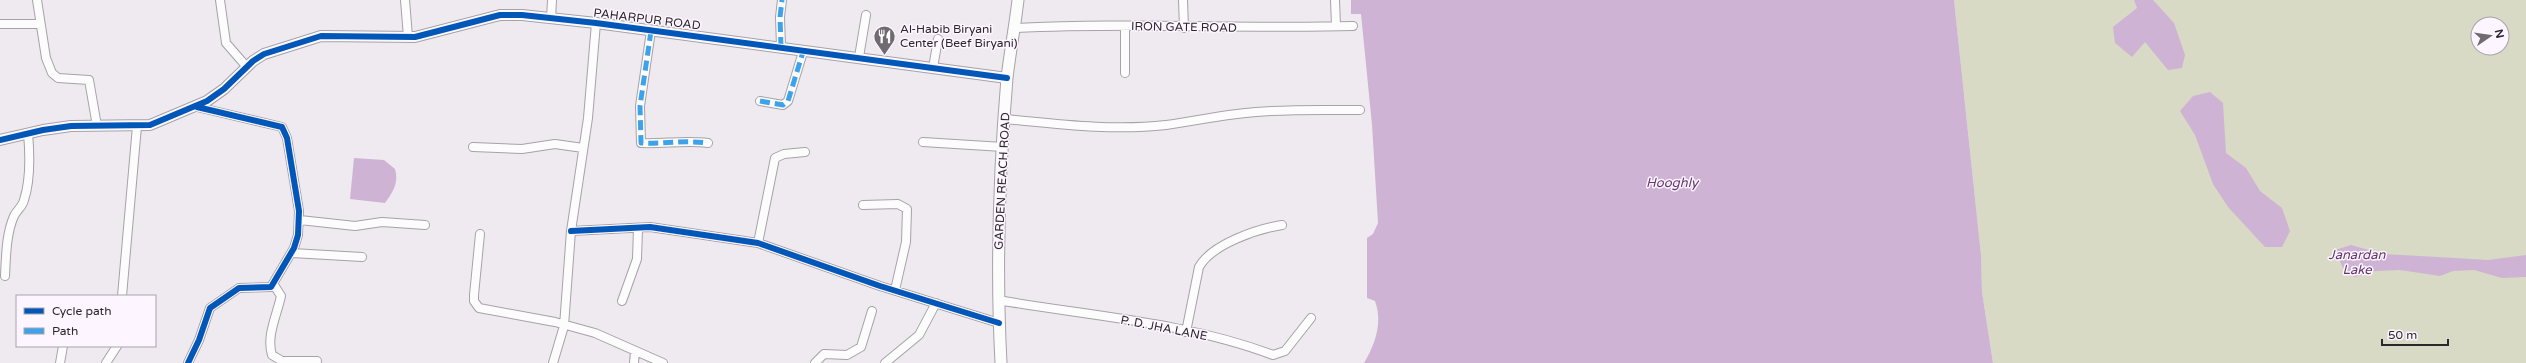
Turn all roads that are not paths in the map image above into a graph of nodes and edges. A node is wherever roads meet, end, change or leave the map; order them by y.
1 (37, 0) edge
2 (220, 0) edge
3 (405, 0) edge
4 (552, 0) edge
5 (782, 0) edge
6 (1018, 0) edge
7 (1184, 0) edge
8 (1335, 0) edge
9 (866, 15) dead end
10 (551, 19) junction
11 (596, 23) junction
12 (0, 24) edge
13 (40, 24) junction
14 (1125, 26) junction
15 (1336, 26) junction
16 (1353, 26) dead end
17 (1015, 28) junction
18 (1184, 28) junction
19 (651, 31) junction
20 (408, 37) junction
21 (938, 39) dead end
22 (781, 47) junction
23 (803, 52) junction
24 (859, 58) junction
25 (246, 66) junction
26 (933, 68) junction
27 (1125, 73) dead end
28 (1007, 78) junction
29 (760, 101) dead end
30 (197, 107) junction
31 (1360, 110) dead end
32 (1005, 119) junction
33 (97, 126) junction
34 (137, 126) junction
35 (28, 133) junction
36 (0, 140) edge
37 (923, 142) dead end
38 (708, 143) dead end
39 (473, 147) dead end
40 (1003, 147) junction
41 (583, 148) junction
42 (805, 152) dead end
43 (863, 205) dead end
44 (300, 220) junction
45 (425, 225) dead end
46 (1282, 225) dead end
47 (638, 228) junction
48 (571, 230) junction
49 (480, 234) dead end
50 (758, 243) junction
51 (292, 253) junction
52 (362, 257) dead end
53 (5, 276) dead end
54 (274, 285) junction
55 (895, 290) junction
56 (122, 295) edge
57 (998, 300) junction
58 (622, 301) dead end
59 (936, 303) junction
60 (872, 312) dead end
61 (1312, 318) dead end
62 (999, 323) junction
63 (564, 326) junction
64 (1186, 332) junction
65 (63, 347) edge
66 (116, 347) edge
67 (635, 351) junction
68 (317, 361) dead end
69 (60, 363) edge
70 (106, 363) edge
71 (188, 363) edge
72 (553, 363) edge
73 (634, 363) edge
74 (663, 363) edge
75 (815, 363) edge
76 (885, 363) edge
77 (1001, 363) edge

1 - 13 street
2 - 25 street
3 - 20 street
4 - 10 street
5 - 22 street
6 - 17 main road, GARDEN REACH ROAD
7 - 18 street
8 - 15 street
9 - 24 street
10 - 11 street, PAHARPUR ROAD
10 - 20 street, PAHARPUR ROAD
11 - 19 street, PAHARPUR ROAD
11 - 41 street
12 - 13 street
13 - 33 street
14 - 17 street, IRON GATE ROAD
14 - 18 street, IRON GATE ROAD
14 - 27 street
15 - 16 street, IRON GATE ROAD
15 - 18 street, IRON GATE ROAD
17 - 28 main road, GARDEN REACH ROAD
19 - 22 street, PAHARPUR ROAD
19 - 38 street
20 - 25 street, PAHARPUR ROAD
21 - 26 street
22 - 23 street, PAHARPUR ROAD
23 - 24 street, PAHARPUR ROAD
23 - 29 street
24 - 26 street, PAHARPUR ROAD
25 - 30 street, PAHARPUR ROAD
26 - 28 street, PAHARPUR ROAD
28 - 32 main road, GARDEN REACH ROAD
30 - 34 street, PAHARPUR ROAD
30 - 44 street
31 - 32 street
32 - 40 main road, GARDEN REACH ROAD
33 - 34 street, PAHARPUR ROAD
33 - 35 street, PAHARPUR ROAD
34 - 56 street
35 - 36 street, PAHARPUR ROAD
35 - 53 street
37 - 40 street
39 - 41 street
40 - 57 main road, GARDEN REACH ROAD
41 - 48 street
42 - 50 street
43 - 55 street
44 - 45 street
44 - 51 street
46 - 64 street
47 - 48 street
47 - 50 street
47 - 58 street
48 - 63 street
49 - 63 street
50 - 55 street
51 - 52 street
51 - 54 street
54 - 68 street
54 - 71 street
55 - 59 street
57 - 62 main road, GARDEN REACH ROAD
57 - 64 street, P. D. JHA LANE
59 - 62 street
59 - 76 street
60 - 75 street
61 - 64 street, P. D. JHA LANE
62 - 77 main road, GARDEN REACH ROAD
63 - 67 street
63 - 72 street
65 - 69 street
66 - 70 street
67 - 73 street
67 - 74 street

